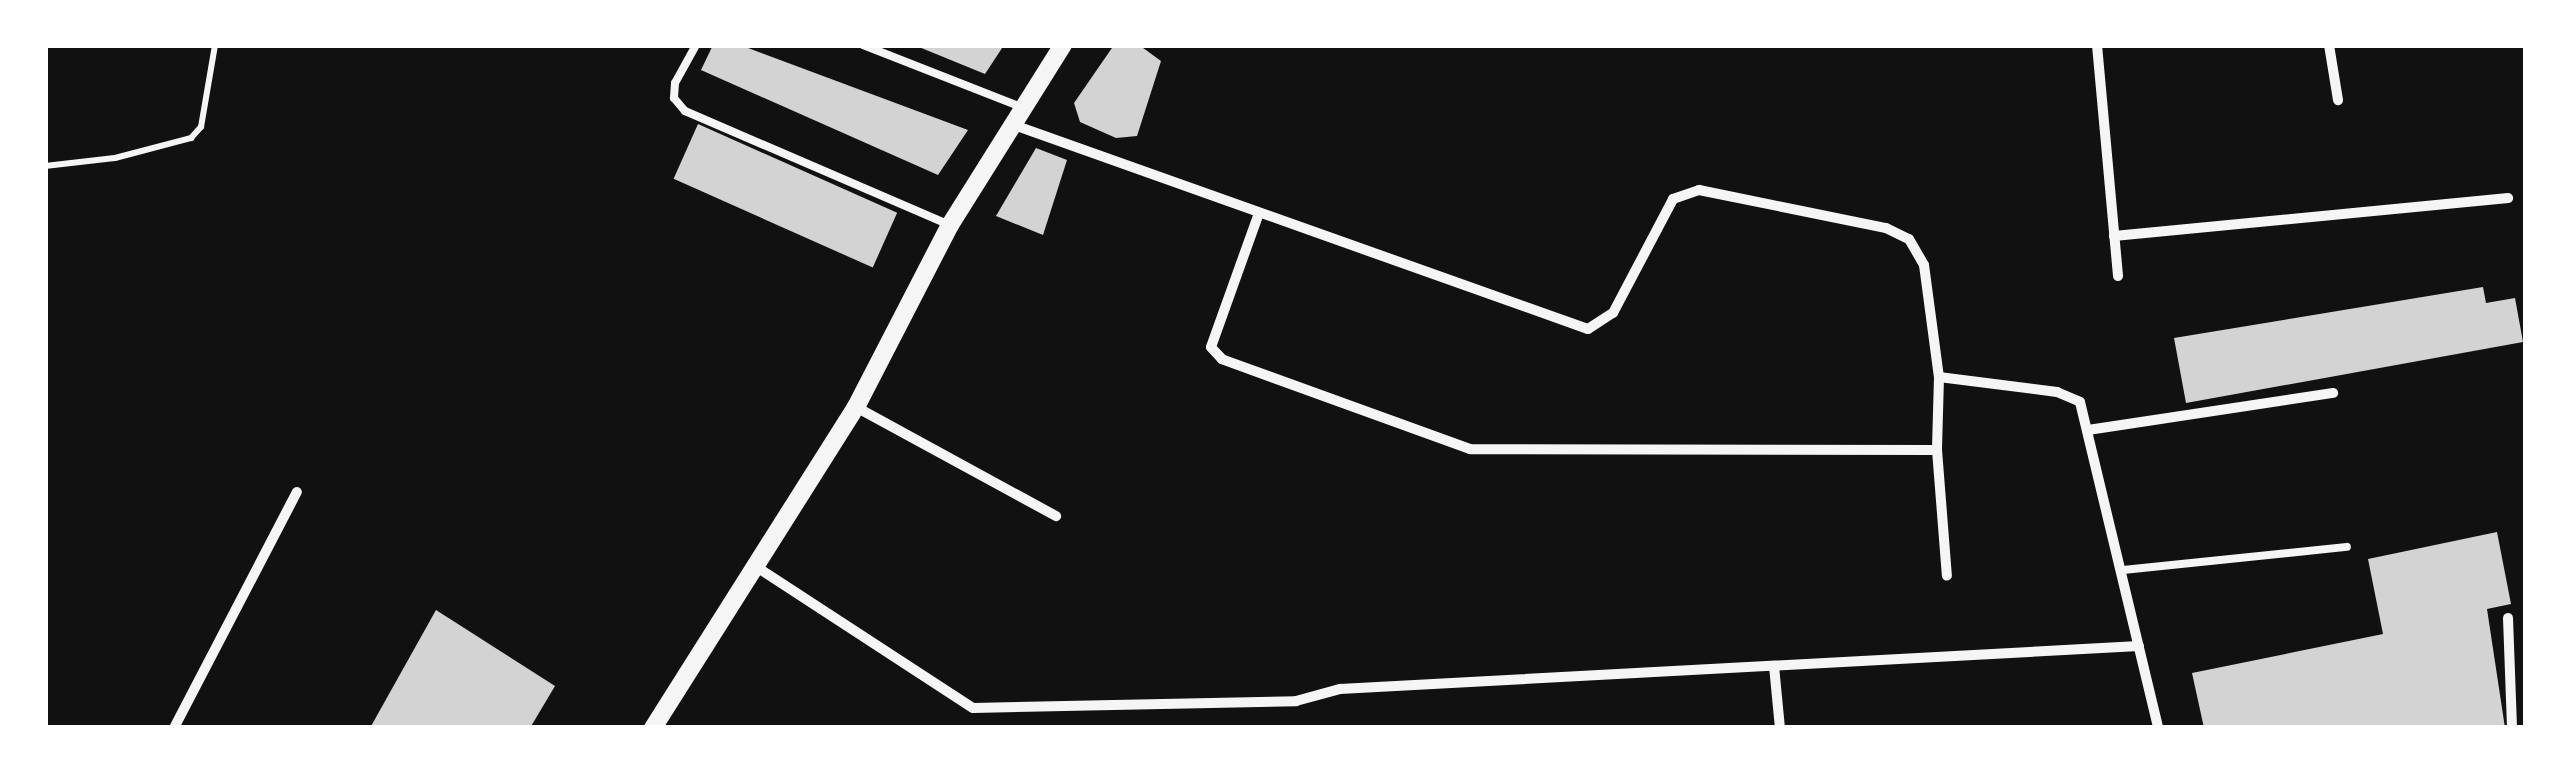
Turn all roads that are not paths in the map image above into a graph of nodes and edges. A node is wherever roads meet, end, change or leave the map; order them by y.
1 (696, 45) edge
2 (863, 45) edge
3 (1063, 45) edge
4 (2097, 45) edge
5 (2329, 45) edge
6 (2338, 100) dead end
7 (1025, 109) junction
8 (1014, 125) junction
9 (2508, 198) dead end
10 (1259, 212) junction
11 (950, 225) junction
12 (2114, 236) junction
13 (2118, 276) dead end
14 (1939, 378) junction
15 (2333, 393) dead end
16 (856, 407) junction
17 (2088, 430) junction
18 (1937, 450) junction
19 (297, 492) dead end
20 (1056, 516) dead end
21 (2346, 547) dead end
22 (753, 565) junction
23 (2123, 570) junction
24 (1947, 576) dead end
25 (2508, 618) dead end
26 (2139, 646) junction
27 (1774, 666) junction
28 (174, 728) edge
29 (653, 728) edge
30 (1780, 728) edge
31 (2158, 728) edge
32 (2512, 728) edge

1 - 11 lane
2 - 7 lane
3 - 7 street
4 - 12 street
5 - 6 street
7 - 8 street
8 - 10 street
8 - 11 street
9 - 12 street
10 - 14 street
10 - 18 street
11 - 16 street
12 - 13 street
14 - 17 street
14 - 18 street
15 - 17 street
16 - 20 street
16 - 22 street
17 - 23 street
18 - 24 street
19 - 28 street
21 - 23 lane
22 - 27 street
22 - 29 street
23 - 26 street
25 - 32 street
26 - 27 street
26 - 31 street
27 - 30 street

